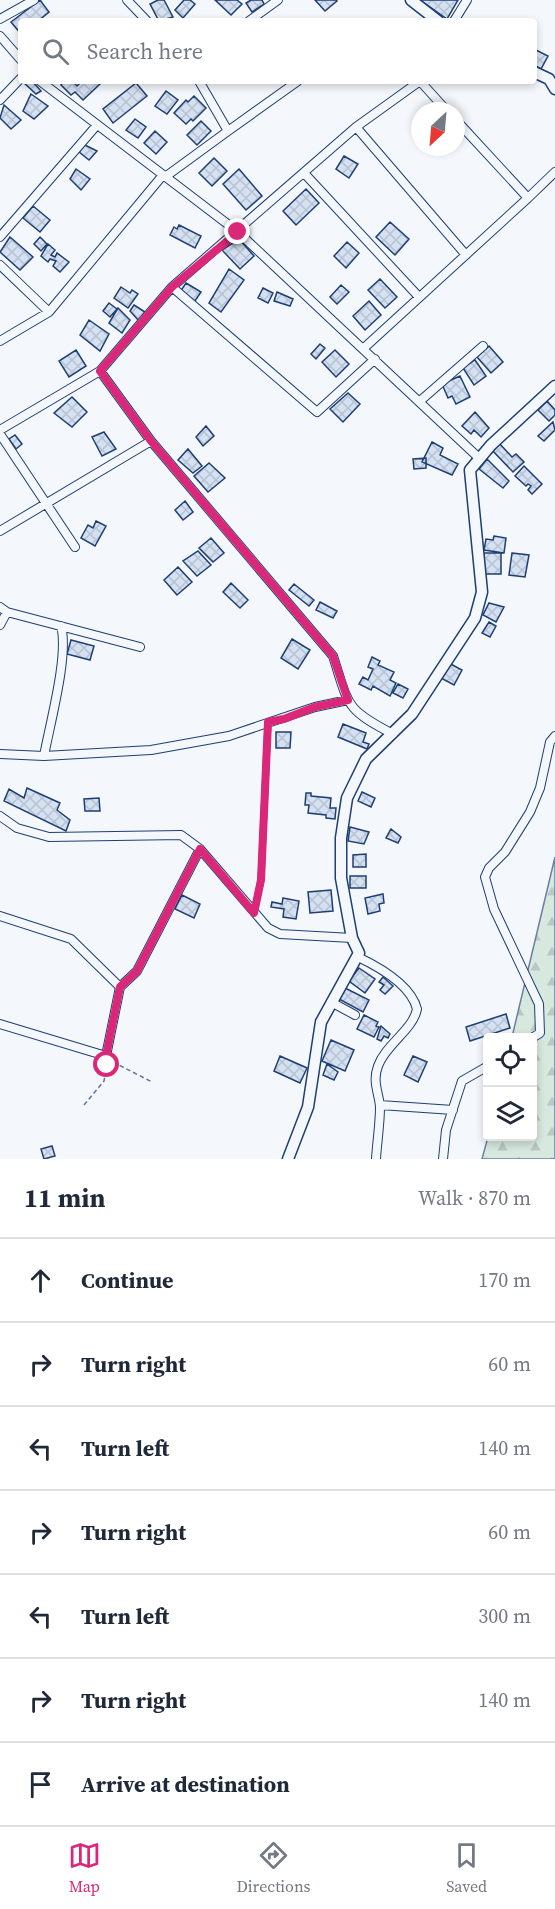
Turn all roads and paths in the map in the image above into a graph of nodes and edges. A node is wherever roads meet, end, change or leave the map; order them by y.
1 (34, 0) edge
2 (127, 0) edge
3 (278, 0) edge
4 (411, 0) edge
5 (467, 0) edge
6 (144, 18) edge
7 (253, 18) edge
8 (434, 18) edge
9 (456, 18) edge
10 (0, 19) edge
11 (0, 36) edge
12 (18, 57) edge
13 (537, 73) edge
14 (18, 81) edge
15 (44, 84) edge
16 (200, 84) edge
17 (294, 84) edge
18 (416, 84) edge
19 (423, 84) edge
20 (554, 86) edge
21 (0, 99) edge
22 (439, 102) edge
23 (97, 125) junction
24 (356, 127) junction
25 (465, 130) edge
26 (228, 131) junction
27 (555, 172) edge
28 (304, 173) junction
29 (164, 176) junction
30 (528, 198) junction
31 (238, 232) junction
32 (0, 237) edge
33 (466, 255) junction
34 (0, 265) edge
35 (172, 287) junction
36 (419, 297) junction
37 (49, 312) junction
38 (0, 341) edge
39 (483, 346) dead end
40 (364, 348) junction
41 (375, 359) junction
42 (100, 371) junction
43 (555, 386) edge
44 (420, 401) junction
45 (0, 432) edge
46 (151, 441) junction
47 (479, 458) junction
48 (46, 504) junction
49 (0, 531) edge
50 (75, 547) dead end
51 (4, 609) edge
52 (0, 625) edge
53 (62, 626) junction
54 (140, 646) dead end
55 (348, 700) junction
56 (268, 722) junction
57 (393, 734) junction
58 (555, 736) edge
59 (0, 754) edge
60 (45, 756) junction
61 (0, 816) edge
62 (200, 849) junction
63 (254, 913) junction
64 (0, 916) edge
65 (352, 938) junction
66 (358, 957) junction
67 (120, 987) junction
68 (331, 1002) junction
69 (355, 1015) dead end
70 (0, 1024) edge
71 (537, 1035) edge
72 (106, 1056) junction
73 (483, 1069) edge
74 (152, 1082) dead end
75 (84, 1105) dead end
76 (380, 1105) junction
77 (453, 1110) junction
78 (288, 1159) edge
79 (376, 1159) edge
80 (442, 1159) edge

1 - 10 street
2 - 6 street
3 - 7 street
4 - 8 street
5 - 9 street
11 - 12 street
13 - 20 street
14 - 21 street
15 - 23 street
16 - 26 street
17 - 26 street
18 - 24 street
19 - 22 street
23 - 29 street
23 - 32 street
24 - 28 street
24 - 33 street
25 - 30 street
26 - 29 street
27 - 30 street
28 - 31 street
28 - 36 street
29 - 31 street
29 - 37 street
30 - 33 street
31 - 35 street
31 - 40 street
33 - 36 street
34 - 37 street
35 - 41 street
35 - 42 street
36 - 40 street
37 - 38 street
39 - 44 street
40 - 41 street
41 - 44 street
42 - 45 street
42 - 46 street
43 - 47 street
44 - 47 street
45 - 48 street
46 - 48 street
46 - 55 street
47 - 57 street
48 - 49 street
48 - 50 street
51 - 52 street
51 - 53 street
53 - 54 street
53 - 60 street
55 - 56 street
55 - 57 street
56 - 60 street
56 - 63 lane
57 - 65 street
58 - 71 street
59 - 60 street
61 - 62 street
62 - 63 street
62 - 67 street
63 - 65 street
64 - 67 street
65 - 66 street
66 - 68 street
66 - 76 street
67 - 72 street
68 - 69 street
68 - 78 street
70 - 72 street
72 - 74 path
72 - 75 path
73 - 77 street
76 - 77 street
76 - 79 street
77 - 80 street

